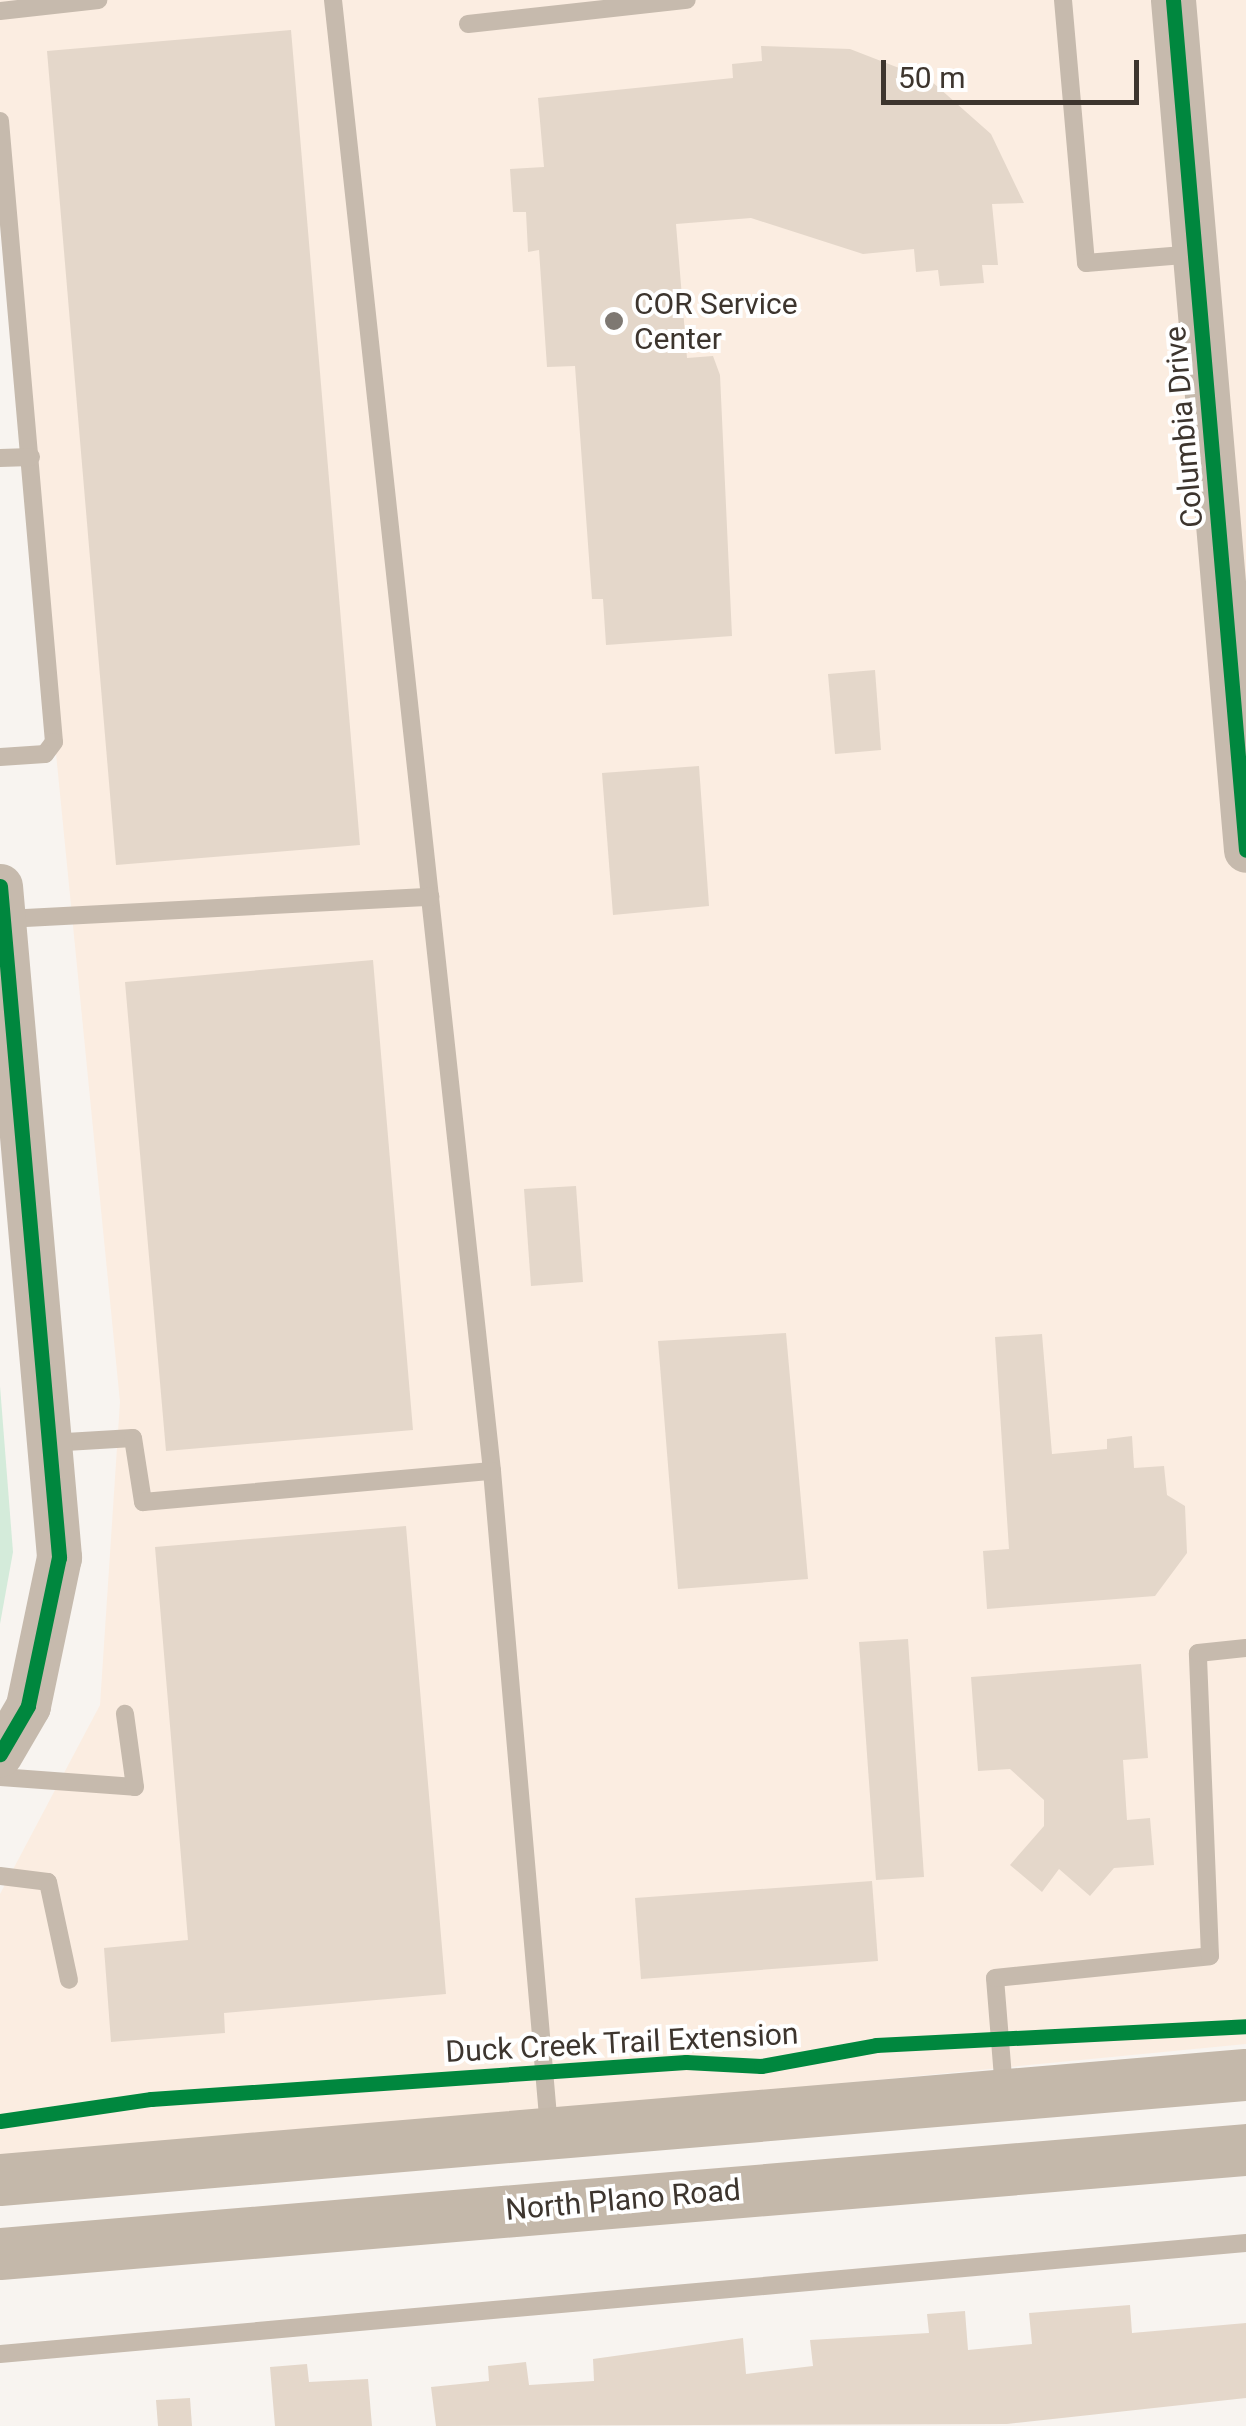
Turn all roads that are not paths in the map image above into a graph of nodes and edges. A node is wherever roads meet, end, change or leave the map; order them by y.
1 (98, 0) edge
2 (333, 0) edge
3 (686, 0) edge
4 (1063, 0) edge
5 (1172, 0) edge
6 (0, 11) edge
7 (468, 24) dead end
8 (0, 120) edge
9 (1196, 254) junction
10 (31, 457) junction
11 (0, 458) edge
12 (0, 757) edge
13 (1246, 838) edge
14 (430, 897) junction
15 (2, 903) edge
16 (49, 1443) junction
17 (492, 1471) junction
18 (1246, 1648) edge
19 (125, 1714) dead end
20 (0, 1754) edge
21 (0, 1777) edge
22 (0, 1876) edge
23 (69, 1980) dead end
24 (1246, 2076) edge
25 (1005, 2099) junction
26 (550, 2138) junction
27 (1246, 2150) edge
28 (0, 2180) edge
29 (553, 2206) junction
30 (1246, 2243) edge
31 (0, 2254) edge
32 (0, 2354) edge

1 - 6 lane
2 - 14 lane
3 - 7 lane
4 - 9 lane
5 - 9 street, Columbia Drive
8 - 10 lane
9 - 13 street, Columbia Drive
10 - 11 lane
10 - 12 lane
14 - 15 lane
14 - 17 lane
15 - 16 street
16 - 17 lane
16 - 20 street
17 - 26 lane
18 - 25 lane
19 - 21 lane
22 - 23 lane
24 - 25 main road
25 - 26 main road
26 - 28 main road
26 - 29 main road
27 - 29 main road, North Plano Road
29 - 31 main road, North Plano Road
30 - 32 lane

